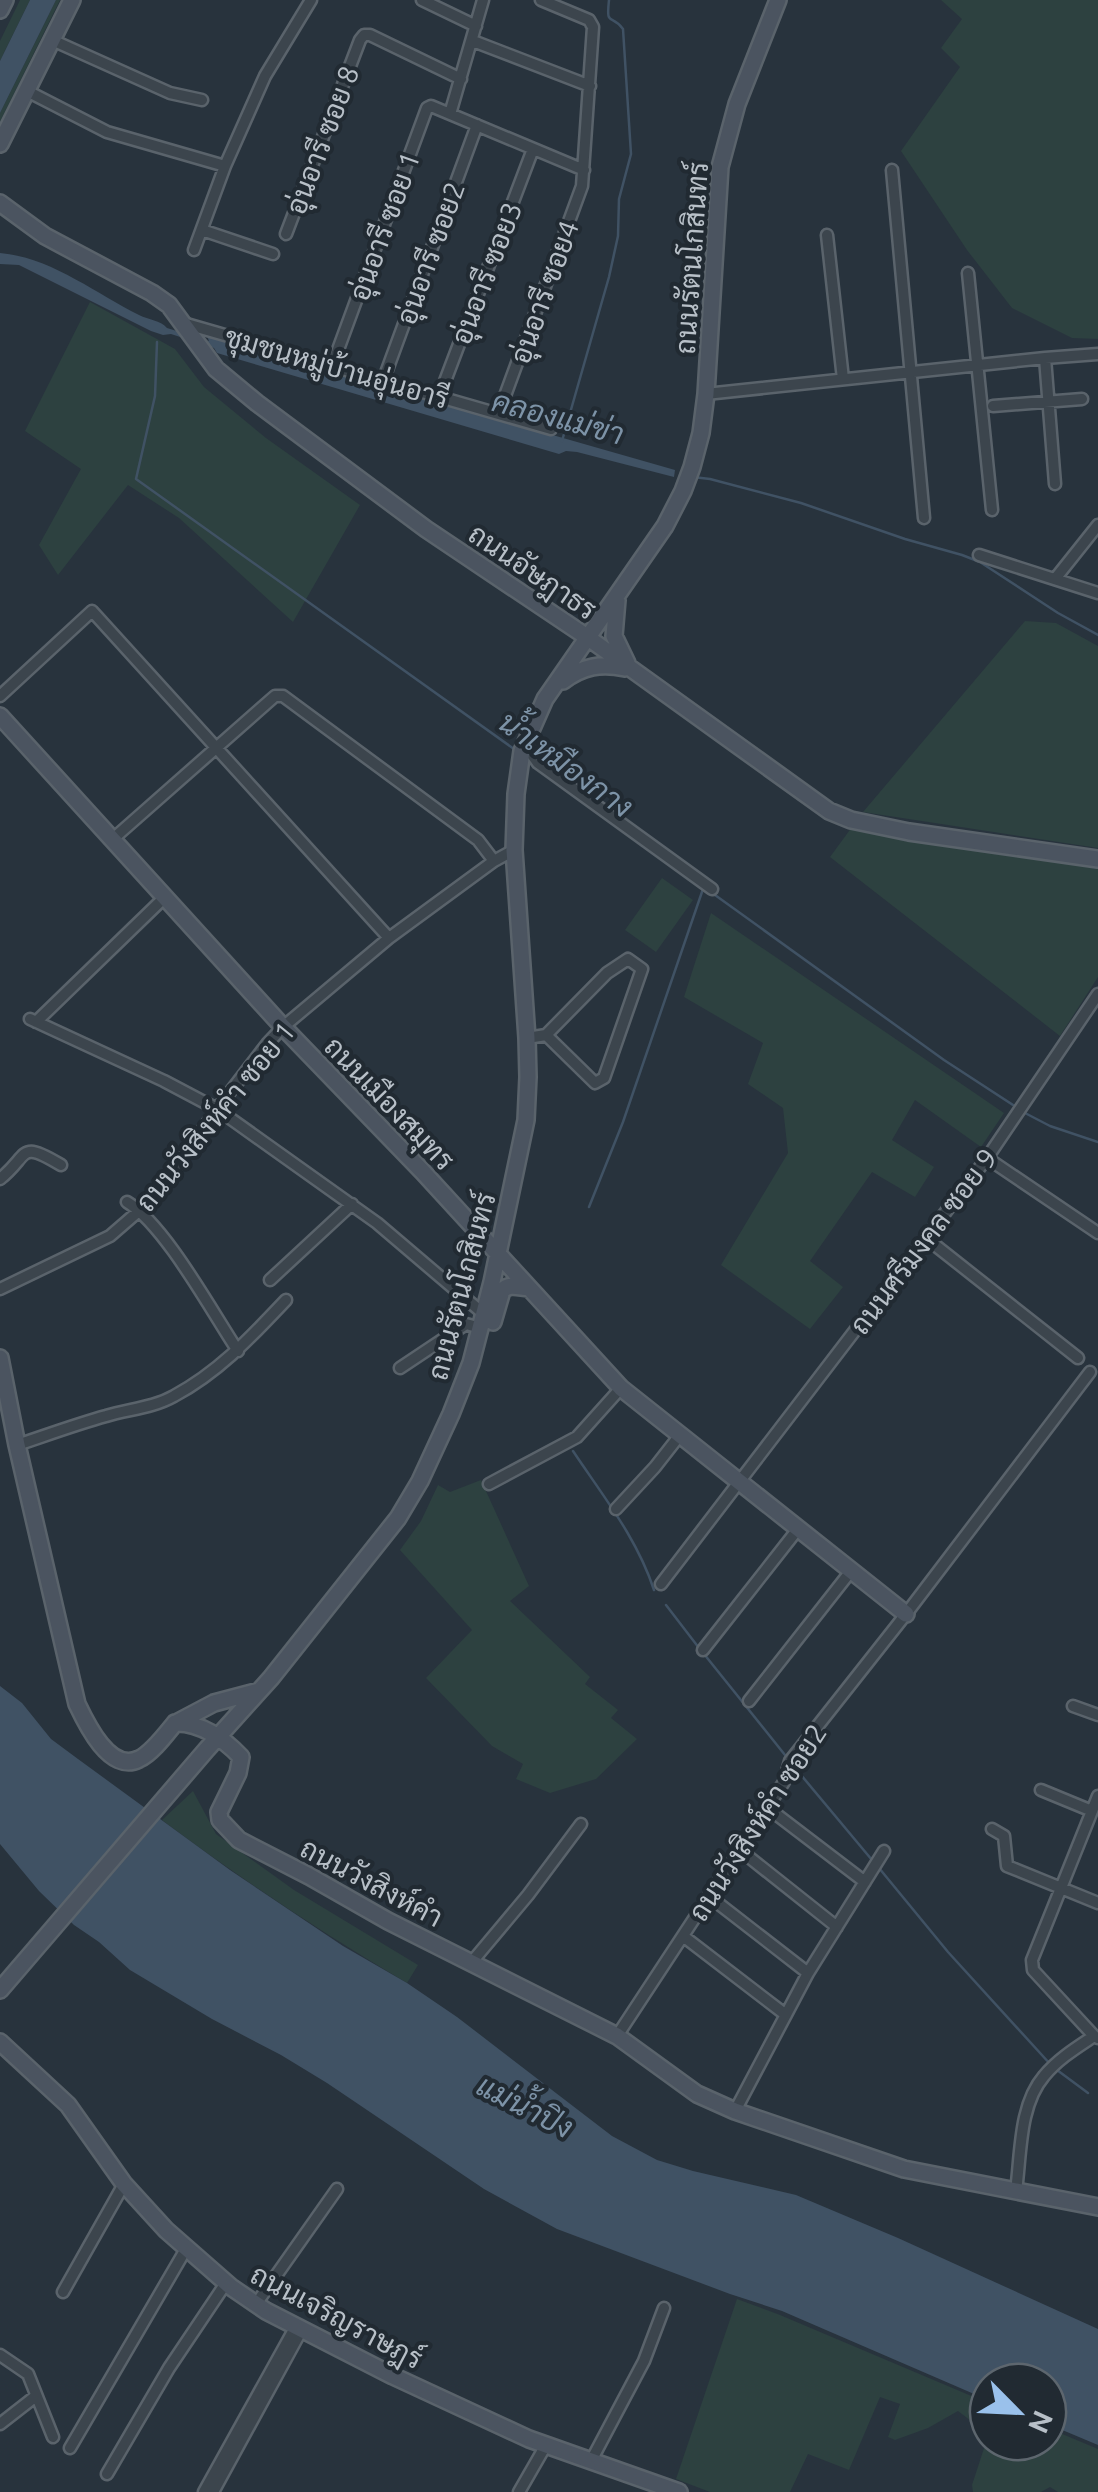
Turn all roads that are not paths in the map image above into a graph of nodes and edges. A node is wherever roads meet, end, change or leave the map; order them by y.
1 (5, 0) edge
2 (72, 0) edge
3 (311, 0) edge
4 (422, 0) edge
5 (483, 0) edge
6 (542, 0) edge
7 (778, 0) edge
8 (0, 10) edge
9 (476, 26) junction
10 (52, 40) junction
11 (473, 41) junction
12 (461, 79) junction
13 (590, 86) junction
14 (27, 91) junction
15 (202, 100) dead end
16 (450, 114) junction
17 (478, 125) junction
18 (0, 144) edge
19 (532, 148) junction
20 (225, 166) junction
21 (584, 170) junction
22 (892, 170) dead end
23 (2, 204) edge
24 (202, 230) junction
25 (286, 234) dead end
26 (828, 235) dead end
27 (194, 250) dead end
28 (273, 254) dead end
29 (968, 273) dead end
30 (185, 328) junction
31 (1098, 354) edge
32 (1045, 358) junction
33 (978, 365) junction
34 (332, 366) junction
35 (910, 372) junction
36 (383, 380) junction
37 (843, 380) junction
38 (706, 394) junction
39 (439, 397) junction
40 (1082, 399) dead end
41 (1048, 401) junction
42 (993, 406) dead end
43 (499, 412) junction
44 (551, 429) dead end
45 (1055, 484) dead end
46 (992, 510) dead end
47 (924, 518) dead end
48 (1098, 525) edge
49 (979, 555) dead end
50 (1055, 580) junction
51 (620, 591) junction
52 (1098, 594) edge
53 (587, 637) junction
54 (632, 669) junction
55 (548, 694) junction
56 (0, 696) edge
57 (0, 716) edge
58 (216, 748) junction
59 (524, 748) junction
60 (114, 838) junction
61 (514, 850) junction
62 (1098, 859) edge
63 (494, 861) junction
64 (712, 889) dead end
65 (166, 896) junction
66 (389, 938) junction
67 (1098, 994) edge
68 (284, 1027) junction
69 (546, 1034) junction
70 (526, 1038) junction
71 (216, 1108) junction
72 (987, 1158) junction
73 (60, 1166) dead end
74 (0, 1179) edge
75 (127, 1202) dead end
76 (352, 1204) junction
77 (140, 1210) junction
78 (1098, 1234) edge
79 (926, 1238) junction
80 (498, 1256) junction
81 (270, 1280) dead end
82 (528, 1288) junction
83 (0, 1289) edge
84 (286, 1300) dead end
85 (483, 1321) junction
86 (238, 1351) junction
87 (0, 1358) edge
88 (1078, 1358) dead end
89 (472, 1363) junction
90 (400, 1368) dead end
91 (1090, 1372) dead end
92 (621, 1388) junction
93 (680, 1435) junction
94 (17, 1445) junction
95 (739, 1482) junction
96 (489, 1484) dead end
97 (616, 1509) dead end
98 (798, 1529) junction
99 (851, 1571) junction
100 (661, 1584) dead end
101 (906, 1614) junction
102 (704, 1650) dead end
103 (259, 1691) junction
104 (749, 1701) dead end
105 (1074, 1706) dead end
106 (1098, 1715) edge
107 (174, 1724) junction
108 (212, 1743) junction
109 (1041, 1790) dead end
110 (1098, 1796) edge
111 (768, 1808) junction
112 (1092, 1810) junction
113 (580, 1824) dead end
114 (992, 1830) dead end
115 (740, 1850) junction
116 (884, 1851) dead end
117 (864, 1882) junction
118 (1061, 1886) junction
119 (710, 1896) junction
120 (1098, 1903) edge
121 (837, 1926) junction
122 (683, 1936) junction
123 (471, 1963) junction
124 (808, 1973) junction
125 (0, 1990) edge
126 (786, 2015) junction
127 (618, 2036) junction
128 (1096, 2037) edge
129 (0, 2042) edge
130 (735, 2111) junction
131 (124, 2184) junction
132 (337, 2190) dead end
133 (1016, 2190) junction
134 (1098, 2207) edge
135 (186, 2249) junction
136 (226, 2283) junction
137 (63, 2292) dead end
138 (256, 2304) junction
139 (664, 2308) dead end
140 (298, 2330) junction
141 (0, 2355) edge
142 (36, 2396) junction
143 (0, 2424) edge
144 (53, 2437) dead end
145 (546, 2446) junction
146 (70, 2448) dead end
147 (592, 2460) junction
148 (107, 2474) dead end
149 (204, 2492) edge
150 (213, 2492) edge
151 (519, 2492) edge
152 (678, 2492) edge

1 - 8 street
2 - 10 street
3 - 20 street
4 - 9 street
5 - 9 street
6 - 13 street, อุ่นอารี ซอย4
7 - 38 street, ถนนรัตนโกสินทร์
9 - 11 street
10 - 14 street
10 - 15 street
11 - 12 street
11 - 13 street
12 - 16 street
12 - 25 street, อุ่นอารี ซอย 8
13 - 21 street, อุ่นอารี ซอย4
14 - 18 street
14 - 20 street
16 - 17 street
16 - 34 street, อุ่นอารี ซอย 1
17 - 19 street
17 - 36 street, อุ่นอารี ซอย2
19 - 21 street
19 - 39 street, อุ่นอารี ซอย3
20 - 24 street
21 - 43 street, อุ่นอารี ซอย4
22 - 35 street
23 - 30 street, ถนนอัษฎาธร
24 - 27 street
24 - 28 street
26 - 37 street
29 - 33 street
30 - 34 street, ชุมชนหมู่บ้านอุ่นอารี
30 - 53 street, ถนนอัษฎาธร
31 - 32 street
32 - 33 street
32 - 41 street
33 - 35 street
33 - 46 street
34 - 36 street, ชุมชนหมู่บ้านอุ่นอารี
35 - 37 street
35 - 47 street
36 - 39 street, ชุมชนหมู่บ้านอุ่นอารี
37 - 38 street
38 - 51 street, ถนนรัตนโกสินทร์
39 - 43 street, ชุมชนหมู่บ้านอุ่นอารี
40 - 41 street
41 - 42 street
41 - 45 street
43 - 44 street, ชุมชนหมู่บ้านอุ่นอารี
48 - 50 street
49 - 50 street
50 - 52 street
51 - 53 street, ถนนรัตนโกสินทร์
51 - 54 street
53 - 54 street, ถนนอัษฎาธร
53 - 55 street, ถนนรัตนโกสินทร์
54 - 55 street
54 - 62 street, ถนนอัษฎาธร
55 - 59 street, ถนนรัตนโกสินทร์
56 - 58 street
57 - 60 street, ถนนเมืองสมุทร
58 - 60 street
58 - 63 street
58 - 66 street
59 - 61 street, ถนนรัตนโกสินทร์
59 - 64 street
60 - 65 street, ถนนเมืองสมุทร
61 - 63 street, ถนนวังสิงห์คำ ซอย 1
61 - 70 street, ถนนรัตนโกสินทร์
63 - 66 street, ถนนวังสิงห์คำ ซอย 1
65 - 68 street, ถนนเมืองสมุทร
65 - 71 street
66 - 68 street, ถนนวังสิงห์คำ ซอย 1
67 - 72 street, ถนนศรีมงคล ซอย 9
68 - 71 street, ถนนวังสิงห์คำ ซอย 1
68 - 80 street, ถนนเมืองสมุทร
69 - 69 street
69 - 70 street
70 - 80 street, ถนนรัตนโกสินทร์
71 - 76 street
71 - 77 street, ถนนวังสิงห์คำ ซอย 1
72 - 78 street
72 - 79 street, ถนนศรีมงคล ซอย 9
73 - 74 street
75 - 77 street
76 - 81 street
76 - 85 street
77 - 83 street, ถนนวังสิงห์คำ ซอย 1
77 - 86 street
79 - 88 street
79 - 95 street, ถนนศรีมงคล ซอย 9
80 - 82 street, ถนนเมืองสมุทร
80 - 85 street, ถนนรัตนโกสินทร์
82 - 89 street
82 - 92 street, ถนนเมืองสมุทร
84 - 86 street
85 - 89 street, ถนนรัตนโกสินทร์
85 - 90 street
86 - 94 street
87 - 94 street
89 - 103 street, ถนนรัตนโกสินทร์
91 - 101 street, ถนนวังสิงห์คำ ซอย2
92 - 93 street, ถนนเมืองสมุทร
92 - 96 street
93 - 95 street, ถนนเมืองสมุทร
93 - 97 street
94 - 107 street
95 - 98 street, ถนนเมืองสมุทร
95 - 100 street, ถนนศรีมงคล ซอย 9
98 - 99 street, ถนนเมืองสมุทร
98 - 102 street
99 - 101 street, ถนนเมืองสมุทร
99 - 104 street
101 - 111 street, ถนนวังสิงห์คำ ซอย2
103 - 107 street
103 - 108 street, ถนนรัตนโกสินทร์
105 - 106 street
107 - 108 street
108 - 123 street, ถนนวังสิงห์คำ
108 - 125 street, ถนนรัตนโกสินทร์
109 - 112 street
110 - 112 street
111 - 115 street, ถนนวังสิงห์คำ ซอย2
111 - 117 street
112 - 118 street
113 - 123 street
114 - 118 street
115 - 119 street, ถนนวังสิงห์คำ ซอย2
115 - 121 street
116 - 117 street
117 - 121 street
118 - 120 street
118 - 128 street
119 - 122 street, ถนนวังสิงห์คำ ซอย2
119 - 124 street
121 - 124 street
122 - 126 street
122 - 127 street, ถนนวังสิงห์คำ ซอย2
123 - 127 street, ถนนวังสิงห์คำ
124 - 126 street
126 - 130 street
127 - 130 street, ถนนวังสิงห์คำ
128 - 133 street
129 - 131 street, ถนนเจริญราษฎร์
130 - 133 street, ถนนวังสิงห์คำ
131 - 135 street, ถนนเจริญราษฎร์
131 - 137 street
132 - 138 street
133 - 134 street, ถนนวังสิงห์คำ
135 - 136 street, ถนนเจริญราษฎร์
135 - 146 street
136 - 138 street, ถนนเจริญราษฎร์
136 - 148 street
138 - 140 street, ถนนเจริญราษฎร์
139 - 147 street
140 - 145 street, ถนนเจริญราษฎร์
140 - 149 street
140 - 150 street
141 - 142 street
142 - 143 street
142 - 144 street
145 - 147 street, ถนนเจริญราษฎร์
145 - 151 street
147 - 152 street, ถนนเจริญราษฎร์

